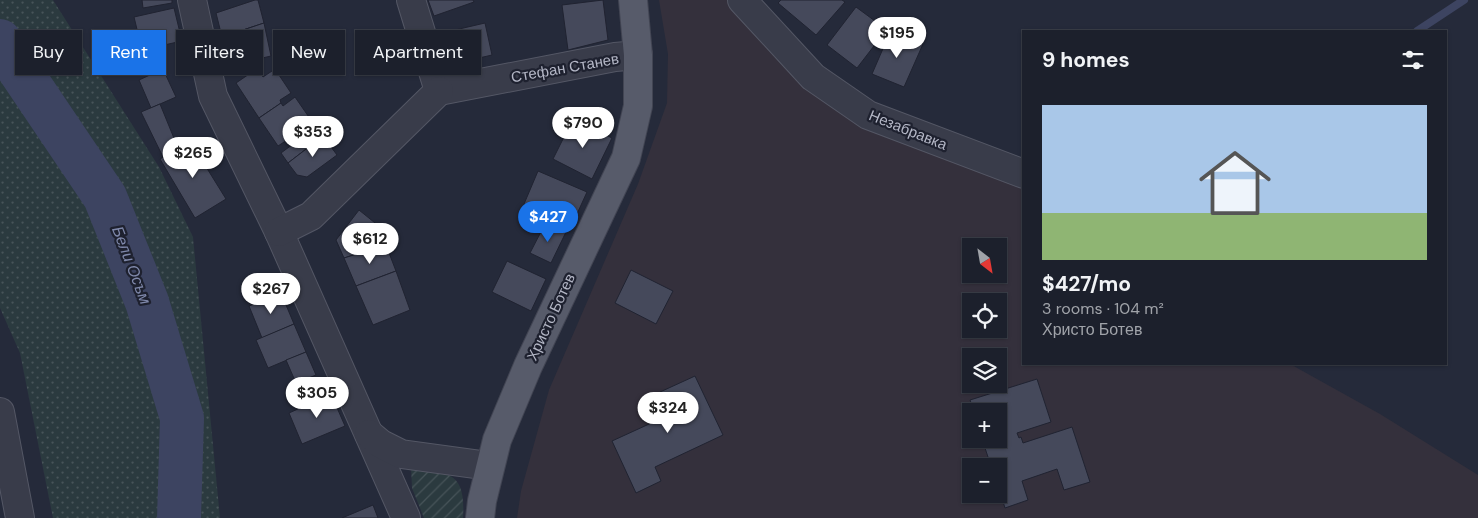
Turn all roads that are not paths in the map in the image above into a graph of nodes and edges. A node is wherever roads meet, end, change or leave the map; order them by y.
1 (192, 0) edge
2 (411, 0) edge
3 (632, 0) edge
4 (742, 0) edge
5 (638, 55) junction
6 (439, 91) junction
7 (1022, 173) edge
8 (279, 232) junction
9 (0, 412) edge
10 (369, 434) junction
11 (489, 466) junction
12 (20, 518) edge
13 (406, 518) edge
14 (480, 518) edge

1 - 8 street
2 - 6 street
3 - 5 main road, Христо Ботев
4 - 7 street, Незабравка
5 - 6 street, Стефан Станев
5 - 11 main road, Христо Ботев
6 - 8 street
8 - 10 street
9 - 12 street
10 - 11 street
10 - 13 street
11 - 14 main road, Христо Ботев

